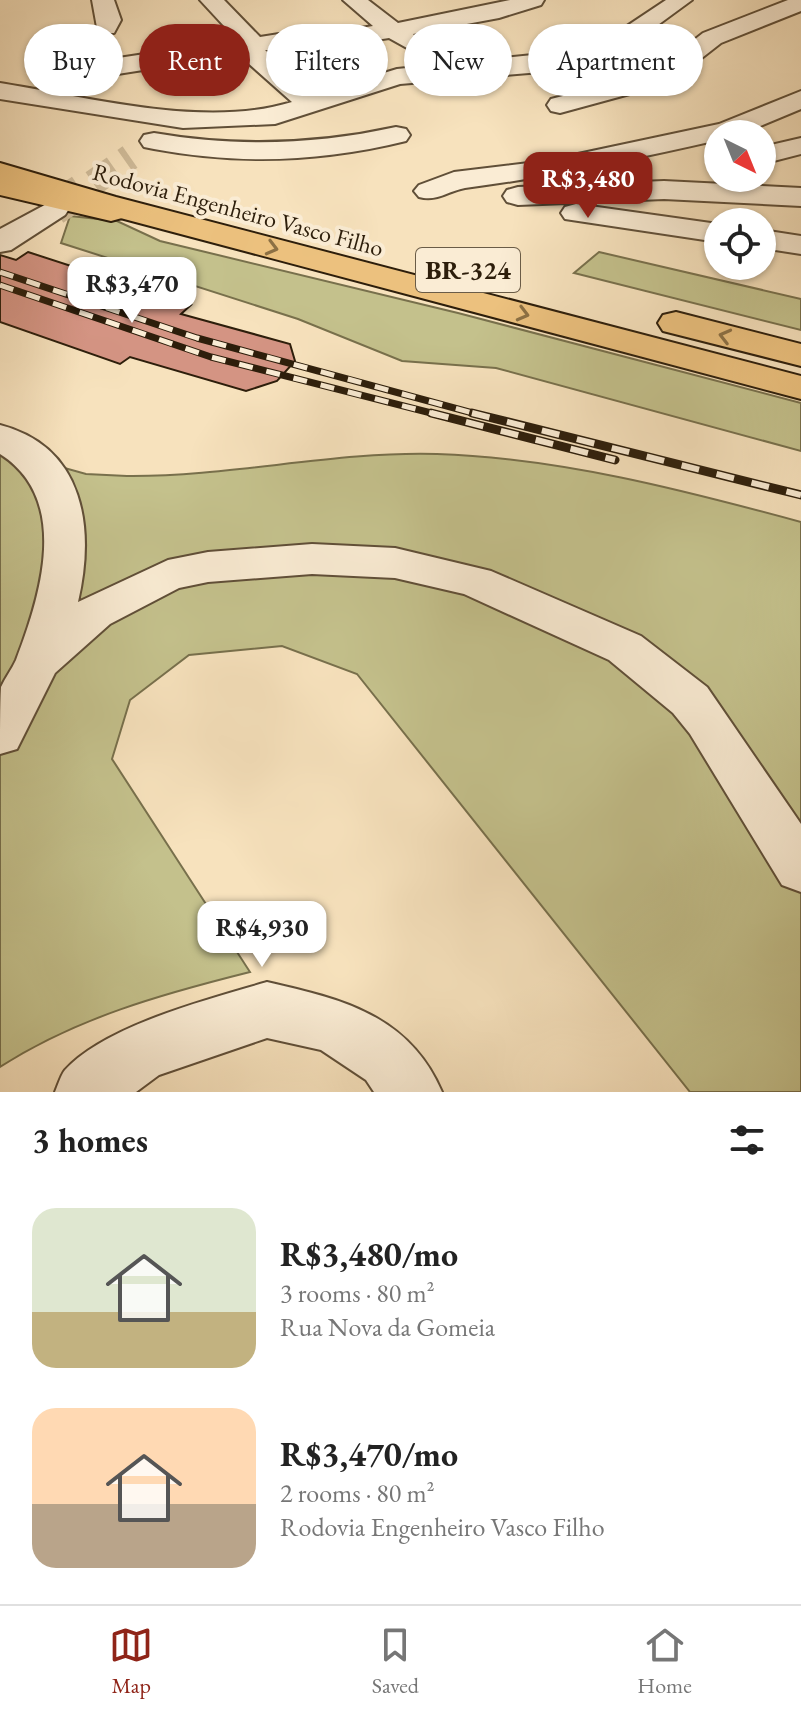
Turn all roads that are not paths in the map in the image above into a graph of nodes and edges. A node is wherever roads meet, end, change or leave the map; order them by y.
1 (103, 0) edge
2 (211, 0) edge
3 (354, 0) edge
4 (533, 0) edge
5 (681, 0) edge
6 (801, 3) edge
7 (108, 24) edge
8 (397, 30) junction
9 (404, 37) edge
10 (251, 47) junction
11 (123, 66) edge
12 (512, 66) edge
13 (404, 78) edge
14 (0, 91) edge
15 (801, 99) edge
16 (560, 105) dead end
17 (313, 106) junction
18 (183, 120) junction
19 (396, 135) dead end
20 (154, 141) junction
21 (0, 146) edge
22 (801, 146) edge
23 (776, 152) edge
24 (130, 157) tunnel mouth
25 (704, 163) edge
26 (545, 170) junction
27 (0, 172) edge
28 (0, 186) edge
29 (801, 197) edge
30 (54, 209) tunnel mouth
31 (544, 209) dead end
32 (196, 228) junction
33 (704, 231) edge
34 (776, 241) edge
35 (0, 243) edge
36 (801, 245) edge
37 (801, 355) edge
38 (801, 388) edge
39 (0, 437) edge
40 (38, 662) junction
41 (0, 735) edge
42 (801, 869) edge
43 (86, 1092) edge
44 (411, 1092) edge

1 - 7 street
2 - 10 street
3 - 8 street
4 - 8 street
5 - 12 street
6 - 16 street
8 - 9 street
8 - 10 street
10 - 11 street
10 - 17 street
13 - 17 street
14 - 18 street
15 - 26 street
17 - 18 street
18 - 20 street
19 - 20 street
20 - 24 street
37 -> 21 main road, Rodovia Engenheiro Vasco Filho / BR-324
22 - 23 street
25 - 26 street
26 - 29 street
27 - 32 main road, Rodovia Engenheiro Vasco Filho / BR-324
28 - 32 main road
30 - 35 street
31 - 33 street
32 -> 38 main road, Rodovia Engenheiro Vasco Filho / BR-324
34 - 36 street
39 - 40 street
40 - 41 street
40 - 42 street
43 - 44 street

